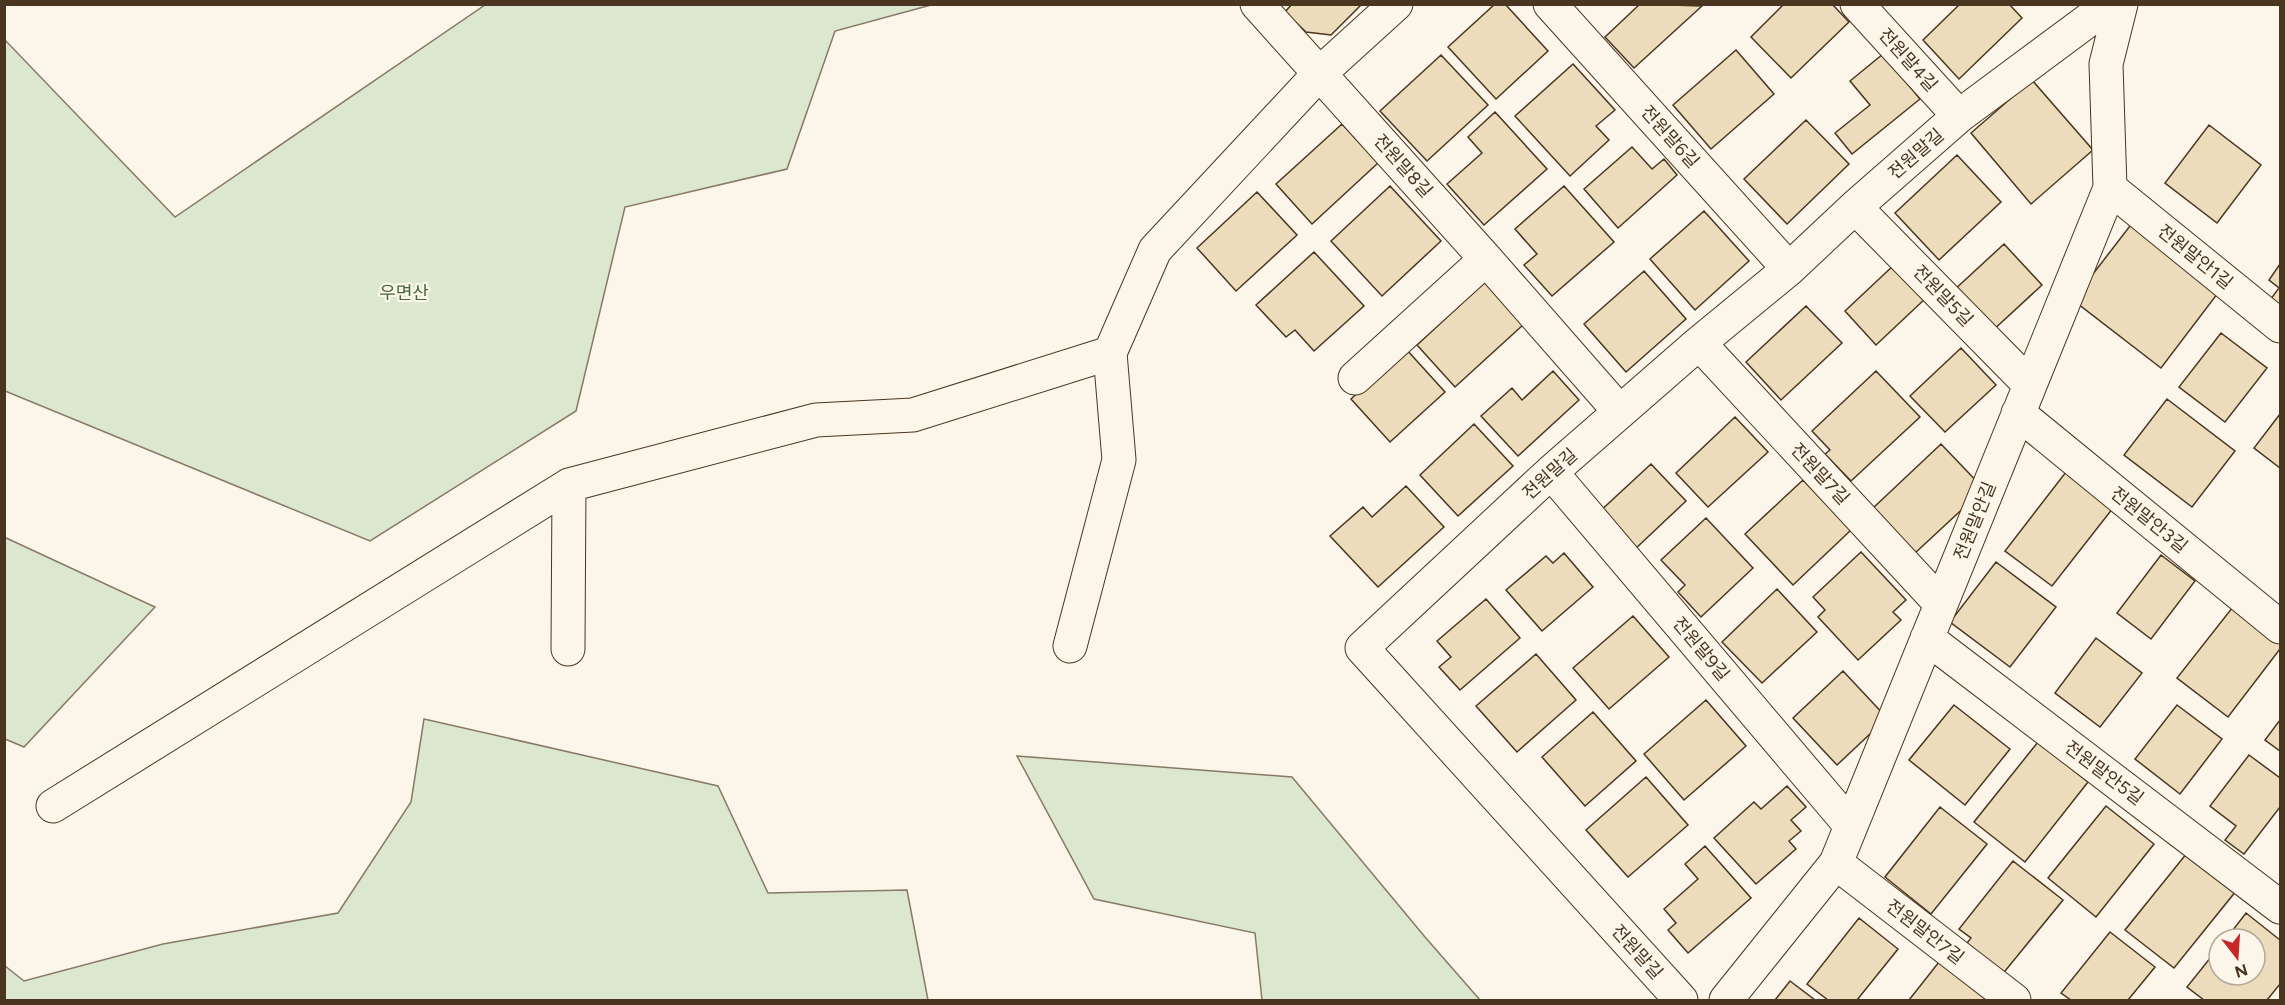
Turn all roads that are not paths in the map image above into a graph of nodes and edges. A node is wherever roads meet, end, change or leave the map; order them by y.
1 (1257, 4) edge
2 (1396, 4) edge
3 (1550, 4) edge
4 (1857, 4) edge
5 (2110, 4) edge
6 (2121, 4) edge
7 (1319, 74) junction
8 (1959, 116) junction
9 (2110, 188) junction
10 (1855, 207) junction
11 (1486, 259) junction
12 (1789, 269) junction
13 (2280, 326) edge
14 (1699, 343) junction
15 (1110, 353) junction
16 (1355, 378) dead end
17 (2024, 399) junction
18 (1620, 412) junction
19 (1551, 472) junction
20 (569, 485) junction
21 (1941, 604) junction
22 (2280, 627) edge
23 (1927, 638) junction
24 (1070, 646) dead end
25 (568, 649) dead end
26 (53, 806) dead end
27 (1851, 826) junction
28 (1836, 863) junction
29 (2280, 907) edge
30 (1681, 1000) edge
31 (1726, 1000) edge
32 (2014, 1000) edge

1 - 7 street, 전원말8길
2 - 7 street
3 - 12 street, 전원말6길
4 - 8 street, 전원말4길
5 - 8 street, 전원말길
6 - 9 street, 전원말안길
7 - 11 street, 전원말8길
7 - 15 street
8 - 10 street, 전원말길
9 - 13 street, 전원말안1길
9 - 17 street, 전원말안길
10 - 12 street, 전원말길
10 - 17 street, 전원말5길
11 - 16 street
11 - 18 street, 전원말8길
12 - 14 street, 전원말길
14 - 18 street, 전원말길
14 - 21 street, 전원말7길
15 - 20 street
15 - 24 street
17 - 21 street, 전원말안길
17 - 22 street, 전원말안3길
18 - 19 street, 전원말길
19 - 27 street, 전원말9길
19 - 30 street, 전원말길
20 - 25 street
20 - 26 street
21 - 23 street, 전원말안길
23 - 27 street, 전원말안길
23 - 29 street, 전원말안5길
27 - 28 street, 전원말안길
28 - 31 street, 전원말안길
28 - 32 street, 전원말안7길

